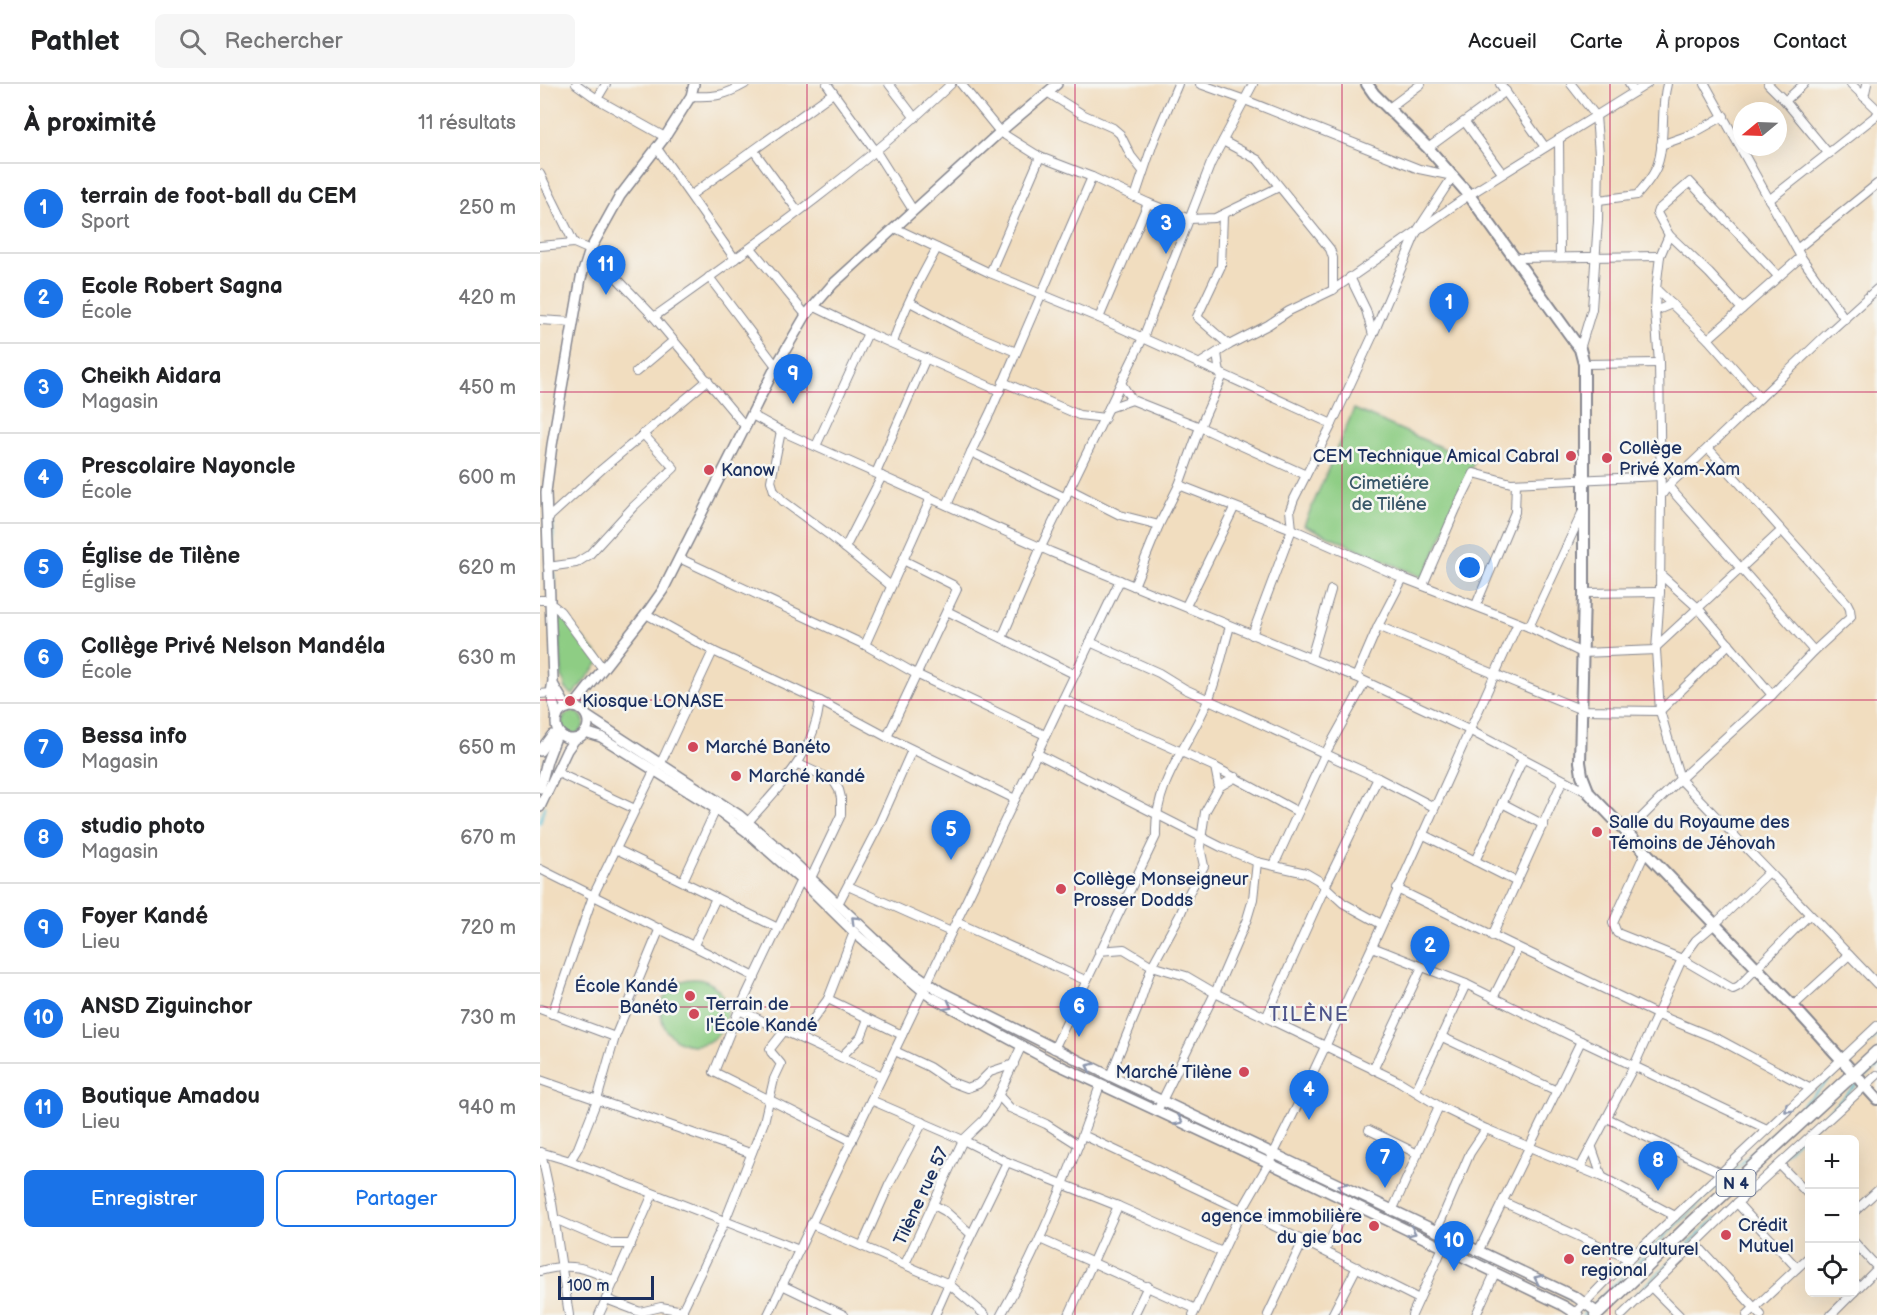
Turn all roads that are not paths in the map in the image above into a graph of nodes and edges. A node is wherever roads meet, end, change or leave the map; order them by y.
1 (576, 84) edge
2 (606, 84) edge
3 (694, 84) edge
4 (745, 84) edge
5 (826, 84) edge
6 (889, 84) edge
7 (951, 84) edge
8 (961, 84) edge
9 (1057, 84) edge
10 (1178, 84) edge
11 (1200, 84) edge
12 (1253, 84) edge
13 (1367, 84) edge
14 (1421, 84) edge
15 (1500, 84) edge
16 (1571, 84) edge
17 (1629, 84) edge
18 (1647, 84) edge
19 (1667, 84) edge
20 (1705, 84) edge
21 (1768, 84) edge
22 (1804, 84) edge
23 (1851, 84) edge
24 (1867, 84) edge
25 (1047, 92) junction
26 (1506, 92) junction
27 (1634, 92) junction
28 (833, 93) junction
29 (691, 96) junction
30 (1864, 97) junction
31 (597, 99) junction
32 (1245, 100) junction
33 (1785, 101) junction
34 (1389, 108) junction
35 (1877, 109) edge
36 (1877, 115) edge
37 (1596, 116) junction
38 (1724, 116) junction
39 (915, 118) junction
40 (1465, 122) junction
41 (1000, 132) junction
42 (665, 136) junction
43 (1559, 139) junction
44 (1223, 141) junction
45 (1661, 145) junction
46 (656, 147) junction
47 (1545, 147) junction
48 (1428, 148) junction
49 (875, 150) junction
50 (754, 151) junction
51 (1829, 154) junction
52 (1040, 157) junction
53 (1143, 171) junction
54 (540, 174) edge
55 (1502, 174) junction
56 (1453, 176) junction
57 (1092, 177) junction
58 (1877, 184) edge
59 (1279, 188) junction
60 (691, 195) junction
61 (1469, 195) junction
62 (1135, 197) junction
63 (1599, 200) junction
64 (1769, 200) junction
65 (1148, 203) junction
66 (914, 210) junction
67 (798, 211) junction
68 (1223, 215) junction
69 (1189, 219) junction
70 (895, 228) junction
71 (1417, 231) junction
72 (1669, 235) junction
73 (574, 243) junction
74 (540, 246) edge
75 (751, 248) junction
76 (936, 248) junction
77 (590, 250) junction
78 (1799, 253) junction
79 (1560, 256) junction
80 (1596, 256) junction
81 (1660, 256) junction
82 (1514, 258) junction
83 (735, 259) junction
84 (990, 273) junction
85 (1778, 276) junction
86 (1350, 277) junction
87 (709, 278) junction
88 (1656, 289) junction
89 (1333, 290) junction
90 (1877, 290) edge
91 (1042, 294) junction
92 (910, 302) junction
93 (1672, 304) junction
94 (813, 306) junction
95 (1742, 309) junction
96 (1655, 311) junction
97 (806, 315) junction
98 (654, 317) junction
99 (1100, 318) junction
100 (1845, 319) junction
101 (540, 320) edge
102 (572, 322) junction
103 (868, 333) junction
104 (1373, 335) junction
105 (1143, 338) junction
106 (1708, 339) junction
107 (673, 341) junction
108 (893, 343) junction
109 (1229, 345) junction
110 (1580, 349) junction
111 (1016, 352) junction
112 (1217, 353) junction
113 (926, 358) junction
114 (1659, 363) junction
115 (1199, 364) junction
116 (1584, 364) junction
117 (776, 366) junction
118 (636, 372) dead end
119 (1222, 374) junction
120 (708, 380) junction
121 (1004, 382) junction
122 (1120, 383) junction
123 (1000, 392) junction
124 (1760, 398) junction
125 (1132, 400) junction
126 (1109, 408) junction
127 (752, 415) junction
128 (1105, 418) junction
129 (1332, 424) junction
130 (745, 426) junction
131 (1200, 427) junction
132 (781, 430) junction
133 (643, 434) junction
134 (816, 446) junction
135 (1708, 448) junction
136 (971, 452) junction
137 (879, 474) junction
138 (1306, 475) junction
139 (1660, 476) junction
140 (1584, 478) junction
141 (1516, 483) junction
142 (1179, 484) junction
143 (1668, 486) junction
144 (1068, 494) junction
145 (1661, 496) junction
146 (931, 498) junction
147 (947, 505) junction
148 (1234, 508) junction
149 (1584, 509) junction
150 (547, 519) junction
151 (1159, 525) junction
152 (1292, 529) junction
153 (543, 531) edge
154 (1781, 531) junction
155 (1041, 547) junction
156 (845, 548) junction
157 (679, 558) junction
158 (903, 560) junction
159 (548, 567) junction
160 (1741, 568) junction
161 (1660, 574) junction
162 (1404, 578) junction
163 (1120, 580) junction
164 (1423, 585) junction
165 (891, 586) junction
166 (1134, 586) junction
167 (1331, 590) dead end
168 (1584, 592) junction
169 (1660, 592) junction
170 (547, 602) edge
171 (1476, 605) junction
172 (1185, 606) junction
173 (1698, 608) junction
174 (947, 610) junction
175 (646, 614) junction
176 (1518, 623) junction
177 (1230, 626) junction
178 (1378, 626) junction
179 (1529, 627) junction
180 (1252, 635) junction
181 (1002, 639) junction
182 (1090, 642) junction
183 (1730, 644) junction
184 (865, 645) junction
185 (1656, 648) junction
186 (713, 651) junction
187 (1815, 651) junction
188 (1582, 653) junction
189 (1311, 658) junction
190 (603, 669) junction
191 (916, 674) junction
192 (1074, 674) junction
193 (1496, 674) junction
194 (1356, 677) junction
195 (1365, 682) junction
196 (552, 688) junction
197 (540, 694) edge
198 (1772, 694) junction
199 (1063, 699) junction
200 (1209, 699) junction
201 (820, 701) junction
202 (577, 711) junction
203 (1582, 711) junction
204 (1660, 711) junction
205 (557, 725) junction
206 (1469, 730) junction
207 (585, 732) junction
208 (1045, 735) junction
209 (887, 737) junction
210 (575, 739) junction
211 (568, 748) junction
212 (912, 750) junction
213 (540, 752) edge
214 (1180, 752) junction
215 (1036, 753) junction
216 (1325, 754) junction
217 (1523, 759) junction
218 (543, 763) edge
219 (798, 764) junction
220 (1215, 767) junction
221 (657, 768) junction
222 (556, 772) junction
223 (1236, 777) junction
224 (1378, 778) junction
225 (1680, 779) junction
226 (1563, 780) junction
227 (1219, 787) junction
228 (540, 788) edge
229 (1589, 793) junction
230 (1015, 799) junction
231 (1502, 803) junction
232 (540, 807) edge
233 (1434, 807) junction
234 (635, 809) junction
235 (716, 809) junction
236 (1298, 812) junction
237 (1156, 813) junction
238 (748, 822) junction
239 (1544, 825) junction
240 (1626, 833) junction
241 (1422, 834) junction
242 (1201, 838) junction
243 (616, 849) junction
244 (1645, 853) junction
245 (1475, 861) junction
246 (1257, 862) junction
247 (1274, 865) junction
248 (540, 869) edge
249 (1768, 872) junction
250 (806, 879) junction
251 (683, 881) junction
252 (1515, 881) junction
253 (848, 886) junction
254 (1325, 887) junction
255 (1397, 889) junction
256 (593, 896) junction
257 (716, 898) junction
258 (838, 904) junction
259 (1809, 915) junction
260 (956, 922) junction
261 (1381, 924) junction
262 (1715, 924) junction
263 (660, 928) junction
264 (778, 928) junction
265 (854, 932) junction
266 (951, 932) junction
267 (1492, 936) junction
268 (694, 945) junction
269 (1372, 947) junction
270 (1518, 948) junction
271 (1099, 951) junction
272 (1849, 955) junction
273 (1682, 959) junction
274 (1152, 966) junction
275 (1422, 967) junction
276 (1756, 969) junction
277 (755, 977) junction
278 (1085, 980) junction
279 (1466, 984) junction
280 (1877, 984) edge
281 (925, 988) junction
282 (1215, 993) junction
283 (1493, 998) junction
284 (828, 999) junction
285 (1793, 1006) junction
286 (540, 1010) edge
287 (739, 1010) junction
288 (552, 1014) junction
289 (1656, 1014) junction
290 (1266, 1018) junction
291 (868, 1019) junction
292 (1877, 1026) edge
293 (785, 1030) junction
294 (902, 1035) junction
295 (800, 1037) junction
296 (1442, 1037) junction
297 (615, 1038) junction
298 (1581, 1041) junction
299 (1325, 1046) junction
300 (1021, 1047) junction
301 (1054, 1049) junction
302 (895, 1052) junction
303 (1877, 1052) edge
304 (842, 1057) junction
305 (1840, 1059) junction
306 (1014, 1064) junction
307 (1634, 1066) junction
308 (1373, 1070) junction
309 (1853, 1073) junction
310 (1877, 1075) edge
311 (882, 1076) junction
312 (1110, 1076) junction
313 (540, 1080) edge
314 (1100, 1085) junction
315 (1865, 1086) junction
316 (1809, 1088) junction
317 (1416, 1090) junction
318 (1557, 1091) junction
319 (999, 1096) junction
320 (1877, 1099) edge
321 (597, 1100) junction
322 (769, 1100) junction
323 (871, 1100) junction
324 (1161, 1100) junction
325 (1439, 1106) junction
326 (1157, 1111) junction
327 (1607, 1118) junction
328 (923, 1122) junction
329 (1486, 1129) junction
330 (1767, 1129) junction
331 (1369, 1130) dead end
332 (1083, 1135) junction
333 (963, 1140) junction
334 (852, 1141) junction
335 (1079, 1145) junction
336 (1528, 1146) junction
337 (1592, 1148) junction
338 (541, 1152) edge
339 (750, 1153) junction
340 (1418, 1154) junction
341 (1271, 1158) junction
342 (570, 1161) junction
343 (1007, 1162) junction
344 (1780, 1165) junction
345 (1580, 1168) junction
346 (1721, 1173) junction
347 (1602, 1177) junction
348 (1064, 1184) junction
349 (1877, 1191) edge
350 (1805, 1192) edge
351 (653, 1194) junction
352 (1348, 1202) junction
353 (1503, 1202) junction
354 (1737, 1203) junction
355 (934, 1205) junction
356 (1118, 1206) junction
357 (1859, 1207) edge
358 (1242, 1210) junction
359 (1392, 1211) junction
360 (1675, 1216) junction
361 (555, 1219) junction
362 (725, 1221) junction
363 (811, 1224) junction
364 (1436, 1232) junction
365 (971, 1234) junction
366 (1040, 1239) junction
367 (1303, 1241) junction
368 (1855, 1243) edge
369 (631, 1244) junction
370 (1696, 1244) junction
371 (862, 1246) junction
372 (1443, 1247) junction
373 (799, 1250) junction
374 (1325, 1251) junction
375 (1222, 1252) junction
376 (1478, 1252) junction
377 (1629, 1259) junction
378 (1805, 1260) edge
379 (1092, 1261) junction
380 (905, 1264) junction
381 (562, 1265) junction
382 (1357, 1267) junction
383 (1797, 1268) junction
384 (1877, 1268) edge
385 (540, 1271) edge
386 (1495, 1273) junction
387 (615, 1281) junction
388 (949, 1284) junction
389 (782, 1285) junction
390 (1148, 1286) junction
391 (1859, 1287) edge
392 (1652, 1288) junction
393 (1850, 1297) edge
394 (606, 1299) junction
395 (1419, 1299) junction
396 (1754, 1308) junction
397 (1592, 1309) edge
398 (1194, 1312) edge
399 (682, 1313) edge
400 (1837, 1313) edge
401 (1576, 1314) edge
402 (568, 1315) edge
403 (599, 1315) edge
404 (768, 1315) edge
405 (844, 1315) edge
406 (935, 1315) edge
407 (985, 1315) edge
408 (1000, 1315) edge
409 (1069, 1315) edge
410 (1134, 1315) edge
411 (1268, 1315) edge
412 (1332, 1315) edge
413 (1412, 1315) edge
414 (1476, 1315) edge
415 (1622, 1315) edge
416 (1679, 1315) edge
417 (1747, 1315) edge
418 (1761, 1315) edge

1 - 31 street
2 - 31 street
3 - 29 street
4 - 29 street
5 - 28 street
6 - 39 street
7 - 39 street
8 - 41 street
9 - 25 street
10 - 53 street
11 - 32 street
12 - 32 street
13 - 34 main road
14 - 34 street
15 - 26 street
16 - 37 street
17 - 27 street
18 - 27 street
19 - 45 street
20 - 38 street
21 - 33 street
22 - 33 street
23 - 30 street
24 - 30 street
25 - 41 street
25 - 53 street
26 - 40 street
26 - 47 street
27 - 37 street
28 - 49 street
28 - 50 street
29 - 42 street
30 - 35 street
31 - 42 street
32 - 44 street
32 - 56 street
33 - 51 street
34 - 48 main road
36 - 51 street
37 - 43 street
37 - 63 street
38 - 45 street
38 - 64 street
39 - 49 street
40 - 48 street
40 - 55 street
41 - 52 street
41 - 66 street
42 - 46 street
43 - 47 street
43 - 79 street
44 - 59 street
44 - 69 street
45 - 63 street
46 - 60 street
46 - 77 street
47 - 55 street
48 - 56 main road
49 - 66 street
49 - 67 street
50 - 60 street
50 - 67 street
51 - 64 street
52 - 57 street
52 - 84 street
53 - 62 street
54 - 73 street
55 - 61 street
56 - 61 main road
56 - 71 street
57 - 62 street
57 - 91 street
58 - 78 street
59 - 68 street
59 - 89 street
60 - 83 street
61 - 71 street
61 - 82 main road
62 - 65 street
63 - 80 street
64 - 78 street
65 - 69 street
65 - 99 street
66 - 70 street
67 - 75 street
68 - 69 street
68 - 109 street
69 - 105 street
70 - 76 street
70 - 94 street
71 - 86 street
71 - 104 street
72 - 81 street
72 - 85 street
72 - 95 street
73 - 74 street
73 - 77 street
75 - 83 street
75 - 97 street
76 - 84 street
76 - 92 street
77 - 98 street
77 - 102 street
78 - 85 street
78 - 100 street
79 - 80 street
79 - 82 street
80 - 81 street
80 - 110 street
81 - 88 street
82 - 110 main road
83 - 87 street
84 - 91 street
85 - 95 street
86 - 89 street
86 - 104 street
87 - 98 street
87 - 117 street
88 - 93 street
88 - 96 street
89 - 109 street
90 - 100 street
91 - 99 street
91 - 111 street
92 - 108 street
92 - 111 street
93 - 96 street
93 - 106 street
94 - 97 street
94 - 103 street
95 - 106 street
96 - 114 street
97 - 117 street
98 - 107 street
99 - 105 street
100 - 124 street
101 - 102 street
102 - 150 street
103 - 108 street
103 - 134 street
104 - 129 street
105 - 115 street
105 - 122 street
106 - 124 street
107 - 118 street
107 - 120 street
108 - 113 street
109 - 112 street
110 - 116 main road
111 - 121 street
112 - 115 street
112 - 119 street
113 - 123 street
113 - 137 street
114 - 116 street
114 - 139 street
115 - 119 street
116 - 140 main road
117 - 127 street
119 - 129 street
119 - 131 street
120 - 130 street
120 - 133 street
121 - 123 street
121 - 128 street
122 - 125 street
122 - 126 street
123 - 136 street
124 - 135 street
125 - 126 street
125 - 131 street
126 - 128 street
127 - 130 street
127 - 132 street
128 - 144 street
129 - 138 street
130 - 157 street
131 - 138 street
131 - 142 street
132 - 134 street
132 - 156 street
133 - 150 street
133 - 159 street
134 - 137 street
135 - 143 street
135 - 154 street
136 - 144 street
136 - 147 street
137 - 146 street
137 - 156 street
138 - 152 street
139 - 140 street
139 - 145 street
140 - 141 street
140 - 149 main road
141 - 164 street
141 - 171 street
142 - 148 street
142 - 151 street
143 - 145 street
143 - 160 street
144 - 151 street
144 - 155 street
145 - 161 street
146 - 147 street
146 - 158 street
147 - 155 street
148 - 152 street
148 - 172 street
149 - 168 main road
149 - 179 street
150 - 153 street
151 - 166 street
152 - 162 street
152 - 180 street
153 - 159 street
154 - 160 street
154 - 187 street
155 - 163 street
155 - 181 street
156 - 165 street
157 - 175 street
157 - 184 street
158 - 165 street
158 - 174 street
159 - 170 street
160 - 173 street
160 - 187 street
161 - 169 street
161 - 173 street
162 - 164 street
162 - 178 street
163 - 166 street
163 - 182 street
164 - 171 street
165 - 184 street
166 - 172 street
167 - 189 street
168 - 169 street
168 - 188 main road
169 - 185 street
170 - 190 street
170 - 196 street
171 - 176 street
172 - 177 street
173 - 183 street
173 - 185 street
174 - 181 street
174 - 191 street
175 - 186 street
175 - 190 street
176 - 179 street
176 - 193 street
177 - 180 street
177 - 200 street
178 - 193 street
178 - 194 street
179 - 188 street
180 - 189 street
181 - 192 street
182 - 192 street
182 - 200 street
183 - 198 street
183 - 204 street
184 - 191 street
185 - 188 street
185 - 204 street
186 - 201 street
186 - 221 street
187 - 198 street
188 - 203 main road
189 - 194 street
190 - 202 street
191 - 208 street
191 - 209 street
192 - 199 street
193 - 203 street
193 - 206 street
194 - 195 street
195 - 206 street
195 - 216 street
196 - 197 street
196 - 202 street
196 - 205 street
198 - 225 street
199 - 208 street
199 - 214 street
200 - 214 street
200 - 216 street
201 - 209 street
201 - 219 street
202 - 205 street
202 - 207 street
202 - 221 street
203 - 204 street
203 - 229 main road
204 - 225 street
205 - 210 street
205 - 213 street
205 - 218 street
206 - 217 street
206 - 233 street
207 - 210 street
207 - 221 street
208 - 215 street
209 - 212 street
210 - 211 street
211 - 218 street
211 - 222 street
212 - 230 street
212 - 253 street
214 - 220 street
214 - 237 street
215 - 230 street
215 - 237 street
216 - 224 street
216 - 236 street
217 - 226 street
217 - 231 street
218 - 228 street
219 - 238 street
219 - 250 street
220 - 223 street
220 - 227 street
221 - 234 street
221 - 235 street
221 - 238 street
222 - 232 street
222 - 234 street
223 - 227 street
223 - 236 street
224 - 233 street
224 - 254 street
225 - 240 street
225 - 249 street
226 - 229 street
226 - 239 street
227 - 242 street
229 - 240 main road
230 - 260 street
231 - 239 street
231 - 245 street
233 - 241 street
234 - 243 street
235 - 250 street
235 - 251 street
236 - 247 street
237 - 242 street
237 - 271 street
238 - 250 street
239 - 252 street
240 - 244 main road
241 - 245 street
241 - 255 street
242 - 246 street
242 - 274 street
243 - 251 street
243 - 256 street
244 - 262 main road
244 - 273 street
245 - 252 street
246 - 247 street
246 - 282 street
247 - 254 street
248 - 256 street
249 - 259 street
249 - 262 street
250 - 258 street
250 - 264 street
250 - 265 street
251 - 257 street
252 - 267 street
253 - 258 street
253 - 266 street
254 - 261 street
254 - 290 street
255 - 261 street
255 - 267 street
256 - 263 street
256 - 288 street
257 - 264 street
257 - 268 street
281 -> 258 street
259 - 272 street
259 - 276 street
260 - 266 street
260 - 278 street
261 - 269 street
262 - 273 street
262 - 276 main road
263 - 268 street
263 - 297 street
264 - 277 street
265 - 281 street
265 - 284 street
266 - 281 street
267 - 270 street
268 - 277 street
269 - 275 street
269 - 299 street
270 - 283 street
270 - 289 street
271 - 274 street
271 - 278 street
272 - 280 street
272 - 285 street
273 - 276 street
273 - 289 street
274 - 282 street
274 - 312 street
275 - 279 street
275 - 308 street
276 - 285 main road
277 - 287 street
278 - 301 street
279 - 283 street
279 - 296 street
281 - 294 street
281 -> 300 street
281 - 301 street
282 - 290 street
282 - 324 street
283 - 298 street
284 - 291 street
284 - 295 street
285 - 305 main road
286 - 288 street
287 - 293 street
287 - 322 street
288 - 297 street
289 - 307 street
289 - 316 street
290 - 299 street
291 - 294 street
291 - 304 street
292 - 305 street
293 - 295 street
293 - 322 street
294 - 302 street
295 - 304 street
296 - 317 street
296 - 318 street
297 - 321 street
298 - 307 street
298 - 318 street
299 - 308 street
299 - 341 street
300 - 306 street
300 - 314 street
312 -> 301 street
302 - 306 street
302 - 311 street
303 - 309 highway, N 4
304 - 311 street
305 - 309 main road
305 - 316 street
306 - 319 street
307 - 327 street
307 - 330 street
308 - 317 street
309 - 315 main road
309 - 397 highway, N 4
310 - 315 street
311 - 323 street
312 - 324 street
313 - 321 street
314 - 326 street
314 - 332 street
315 - 320 main road
315 - 344 street
316 -> 330 street
317 - 325 street
318 - 336 street
319 - 333 street
319 - 335 street
321 - 339 street
321 - 342 street
322 - 334 street
322 - 339 street
323 - 328 street
323 - 334 street
324 - 326 street
324 - 341 street
325 - 329 street
325 - 340 street
326 -> 341 street
327 - 337 street
327 - 346 street
328 - 333 street
328 - 371 street
329 - 336 street
329 - 364 street
330 - 346 street
331 - 340 street
332 - 335 street
332 - 358 street
333 - 343 street
333 - 355 street, Tilène rue 57
334 - 363 street
335 - 348 street
336 - 345 street
336 - 353 street
337 - 345 street
337 - 347 street
338 - 342 street
338 - 361 street
339 - 362 street
340 - 359 street
341 - 352 street
341 - 358 street
359 -> 341 street
342 - 351 street
343 - 348 street
343 - 365 street
344 - 350 street
344 - 354 street
345 - 347 street
346 - 360 street
347 - 360 street
348 - 356 street
348 - 366 street
349 - 357 street
351 - 362 street
351 - 369 street
352 -> 372 street
352 - 374 street
353 - 376 street
353 - 377 street
354 - 370 street
354 - 383 street
355 - 365 street
355 - 380 street, Tilène rue 57
356 - 375 street
356 - 379 street
358 - 367 street
358 - 375 street
359 - 364 street
360 - 377 street
361 - 369 street
361 - 381 street
362 - 373 street
362 - 399 street
363 - 371 street
363 - 373 street
364 - 376 street
365 - 388 street
366 - 379 street
366 - 408 street
367 - 374 street
367 - 411 street
368 - 384 street
369 - 387 street
370 - 392 street
370 - 396 street
371 - 380 street
372 - 386 street
372 - 395 street
373 - 389 street
374 - 382 street
375 - 398 street
397 -> 376 street
377 - 397 street
378 - 383 street
379 - 390 street
379 - 409 street
380 - 388 street
381 - 385 street
381 - 387 street
381 - 402 street
382 - 395 street
382 - 412 street
383 - 396 street
384 - 391 street
386 - 401 street
386 - 414 street
387 - 394 street
388 - 406 street
388 - 407 street
389 - 404 street
389 - 405 street
390 - 398 street
390 - 410 street
392 - 415 street
392 - 416 street
393 - 400 street
394 - 399 street
394 - 403 street
395 - 413 street
396 - 417 street
396 - 418 street
397 - 401 street

